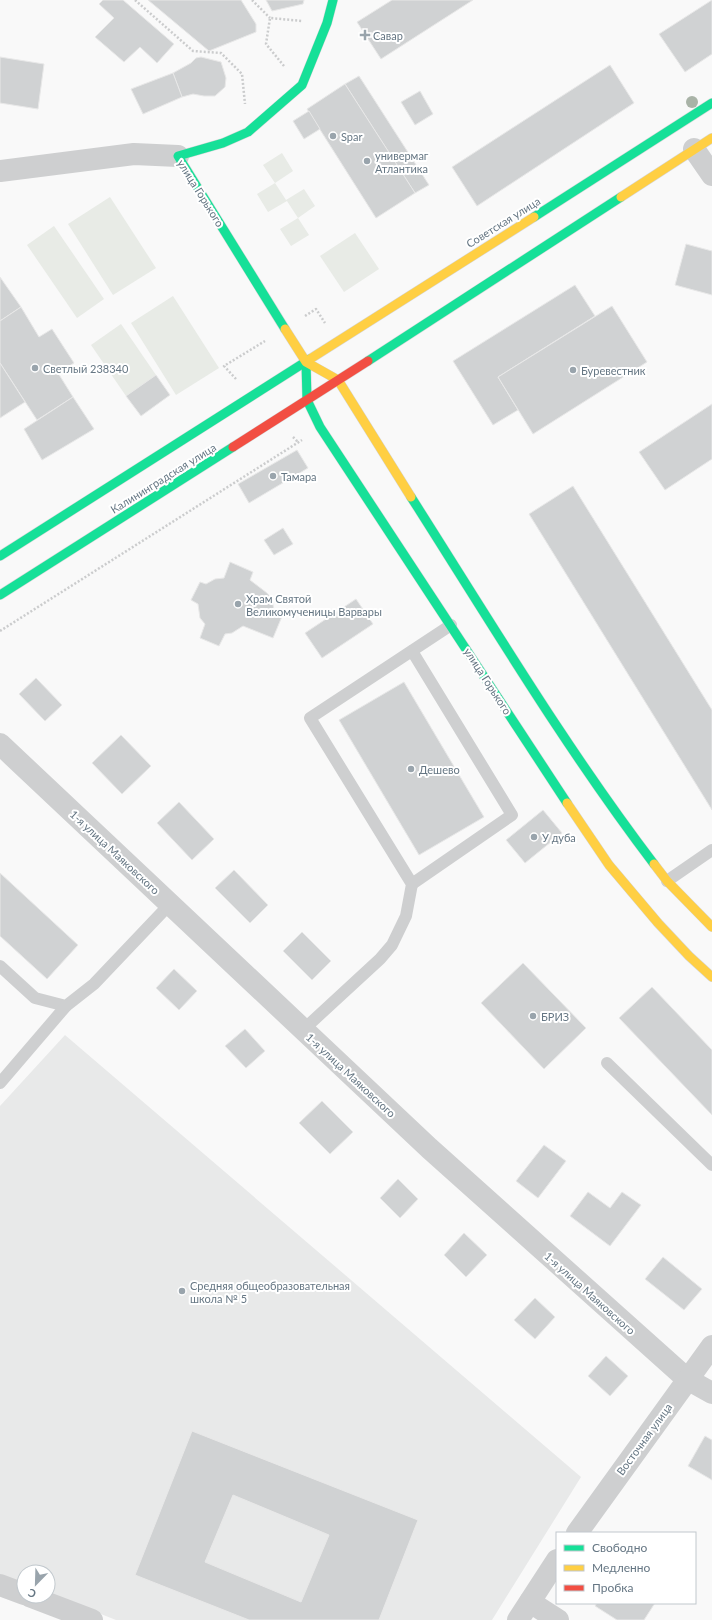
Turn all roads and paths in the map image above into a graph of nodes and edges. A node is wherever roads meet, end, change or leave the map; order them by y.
1 (135, 0) edge
2 (252, 0) edge
3 (333, 0) edge
4 (270, 18) junction
5 (327, 23) junction
6 (295, 91) junction
7 (712, 103) edge
8 (248, 132) junction
9 (703, 143) edge
10 (178, 156) junction
11 (0, 171) edge
12 (712, 175) edge
13 (306, 362) junction
14 (338, 380) junction
15 (307, 400) junction
16 (298, 442) dead end
17 (0, 556) edge
18 (0, 595) edge
19 (451, 625) junction
20 (0, 631) edge
21 (412, 651) junction
22 (0, 744) edge
23 (712, 850) edge
24 (667, 881) junction
25 (412, 884) junction
26 (170, 904) junction
27 (712, 927) edge
28 (0, 966) edge
29 (712, 977) edge
30 (66, 1006) junction
31 (304, 1030) junction
32 (607, 1063) dead end
33 (0, 1084) edge
34 (712, 1165) edge
35 (712, 1346) edge
36 (686, 1379) junction
37 (712, 1393) edge
38 (578, 1532) edge
39 (556, 1562) edge
40 (0, 1585) edge
41 (16, 1591) edge
42 (530, 1602) junction
43 (50, 1604) edge
44 (92, 1620) edge
45 (518, 1620) edge
46 (558, 1620) edge

1 - 8 path
2 - 4 path
3 - 5 street
4 - 5 path
4 - 6 path
5 - 6 street
6 - 8 street
7 - 13 street, Советская улица
8 - 10 street
9 - 12 street
9 - 14 street
10 - 11 street, улица Горького
10 - 13 street, улица Горького
13 - 14 street, улица Горького
13 - 15 street, улица Горького
13 - 17 street, Калининградская улица
14 - 15 street, Калининградская улица
14 - 24 street
15 - 18 street, Калининградская улица
15 - 19 street, улица Горького
16 - 20 path
19 - 21 lane
19 - 29 street, улица Горького
21 - 25 lane
21 - 25 lane
22 - 26 street, 1-я улица Маяковского
23 - 24 lane
24 - 27 street
25 - 31 lane
26 - 30 lane
26 - 31 street, 1-я улица Маяковского
28 - 30 lane
30 - 33 lane
31 - 36 street, 1-я улица Маяковского
32 - 34 lane
35 - 36 street, Восточная улица
36 - 37 street, 1-я улица Маяковского
36 - 38 street, Восточная улица
39 - 42 street
40 - 41 street
42 - 45 street
42 - 46 street
43 - 44 street

